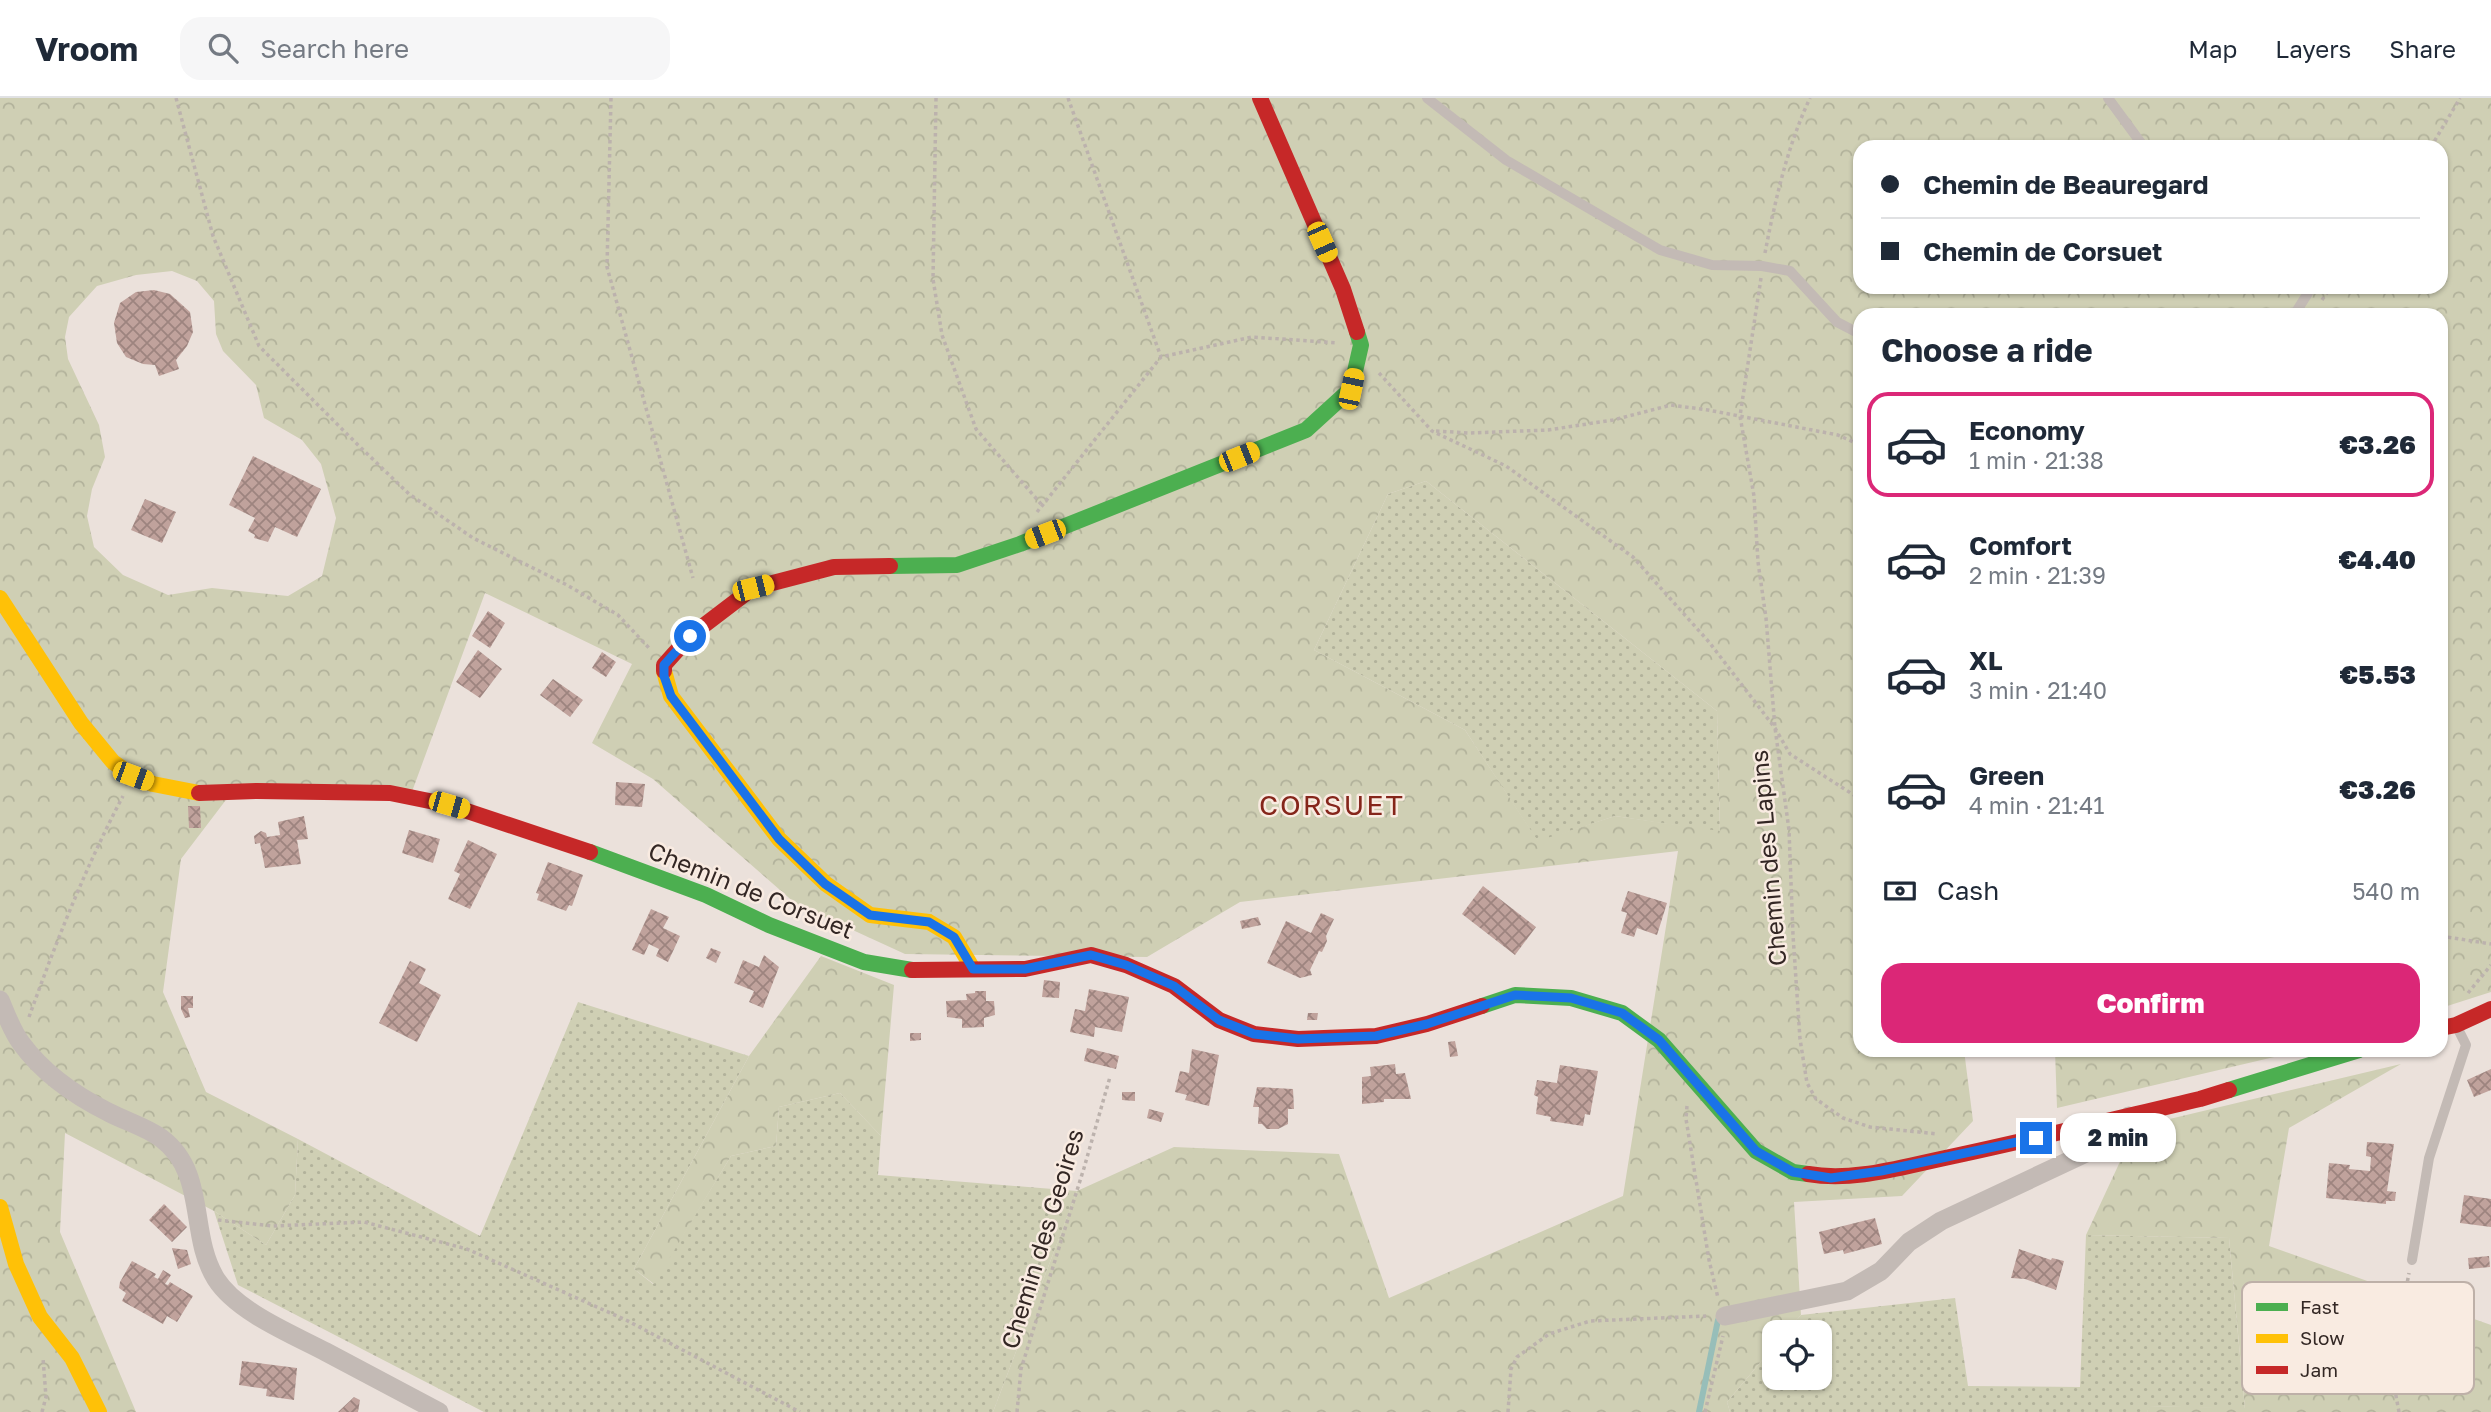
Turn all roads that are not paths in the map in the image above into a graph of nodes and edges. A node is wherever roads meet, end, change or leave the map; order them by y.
1 (1259, 98) edge
2 (1427, 98) edge
3 (2108, 98) edge
4 (2139, 140) edge
5 (1853, 330) edge
6 (0, 598) edge
7 (973, 969) junction
8 (0, 1000) edge
9 (2491, 1009) edge
10 (2449, 1026) edge
11 (2336, 1057) edge
12 (2129, 1116) junction
13 (0, 1207) edge
14 (2412, 1260) road end
15 (1725, 1316) road end
16 (99, 1412) edge
17 (439, 1412) edge

1 - 7 street
2 - 5 lane
3 - 4 lane
6 - 7 street, Chemin de Corsuet
7 - 12 street, Chemin de Corsuet
8 - 17 street
9 - 10 street
10 - 14 lane
11 - 12 street, Chemin de Corsuet
12 - 15 street
13 - 16 street

